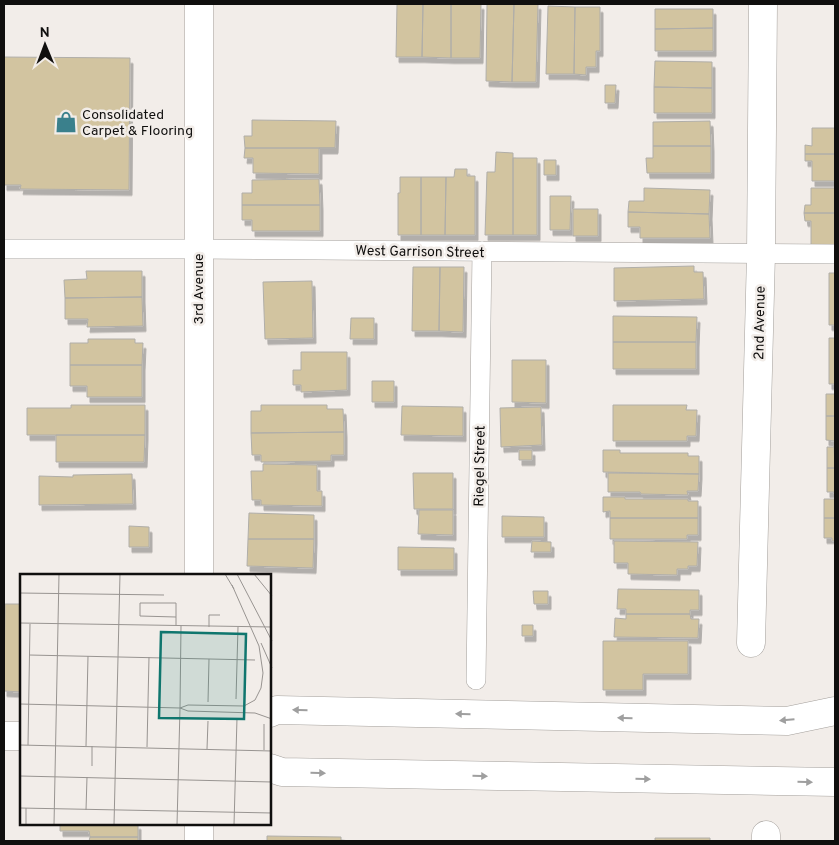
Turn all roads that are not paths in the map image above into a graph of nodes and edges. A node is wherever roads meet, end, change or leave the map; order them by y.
1 (199, 4) edge
2 (763, 4) edge
3 (4, 248) edge
4 (198, 249) junction
5 (482, 251) junction
6 (761, 254) junction
7 (835, 254) edge
8 (199, 574) edge
9 (751, 643) dead end
10 (476, 680) dead end
11 (835, 711) edge
12 (271, 713) edge
13 (4, 736) edge
14 (20, 736) edge
15 (271, 768) edge
16 (835, 782) edge
17 (199, 825) edge
18 (199, 841) edge

1 - 4 main road, 3rd Avenue
2 - 6 main road, 2nd Avenue
3 - 4 lane, West Garrison Street
4 - 5 lane, West Garrison Street
4 - 8 main road, 3rd Avenue
5 - 6 lane, West Garrison Street
5 - 10 lane, Riegel Street
6 - 7 lane, West Garrison Street
6 - 9 main road, 2nd Avenue
11 -> 12 main road
13 - 14 main road
15 -> 16 main road
17 - 18 main road

